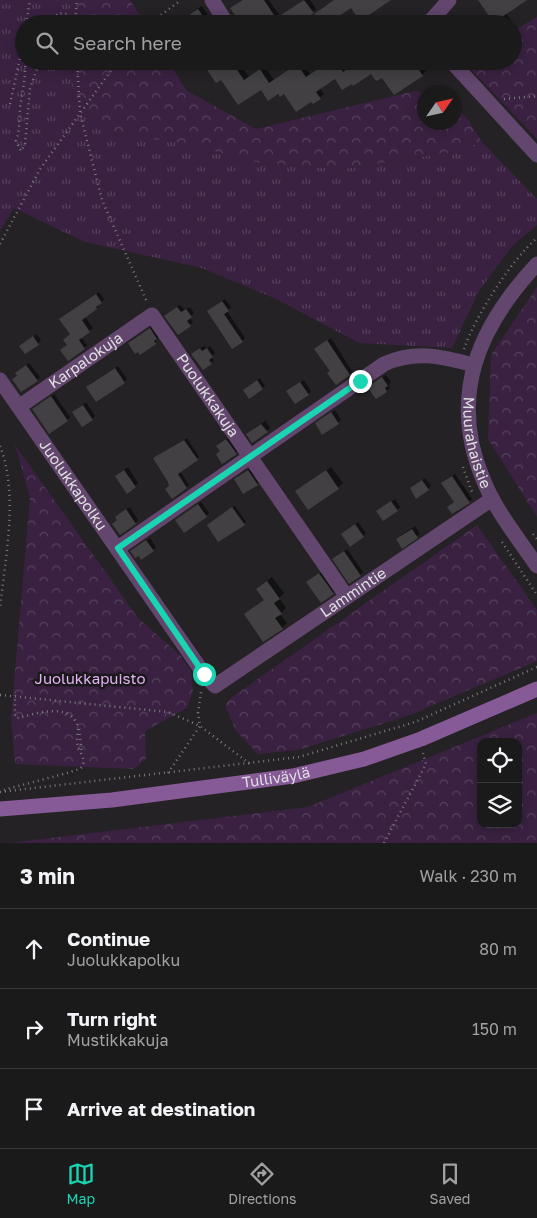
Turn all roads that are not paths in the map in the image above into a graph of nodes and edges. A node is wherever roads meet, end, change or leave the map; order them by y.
1 (212, 0) edge
2 (449, 0) edge
3 (221, 15) edge
4 (436, 15) edge
5 (459, 70) edge
6 (537, 155) edge
7 (537, 264) edge
8 (152, 315) joint
9 (466, 363) junction
10 (0, 380) edge
11 (20, 406) junction
12 (251, 456) junction
13 (492, 499) junction
14 (118, 548) junction
15 (537, 566) edge
16 (347, 597) junction
17 (215, 686) joint
18 (537, 689) edge
19 (0, 809) edge

1 - 3 street
2 - 4 street
5 - 6 street
7 - 9 street, Muurahaistie
8 - 11 street, Karpalokuja
8 - 12 street, Puolukkakuja
9 - 12 street
9 - 13 street, Muurahaistie
10 - 11 street, Juolukkapolku
11 - 14 street, Juolukkapolku
12 - 14 street
12 - 16 street, Puolukkakuja
13 - 15 street, Muurahaistie
13 - 16 street, Lammintie
14 - 17 street, Juolukkapolku
16 - 17 street, Lammintie
18 - 19 main road, Tulliväylä

